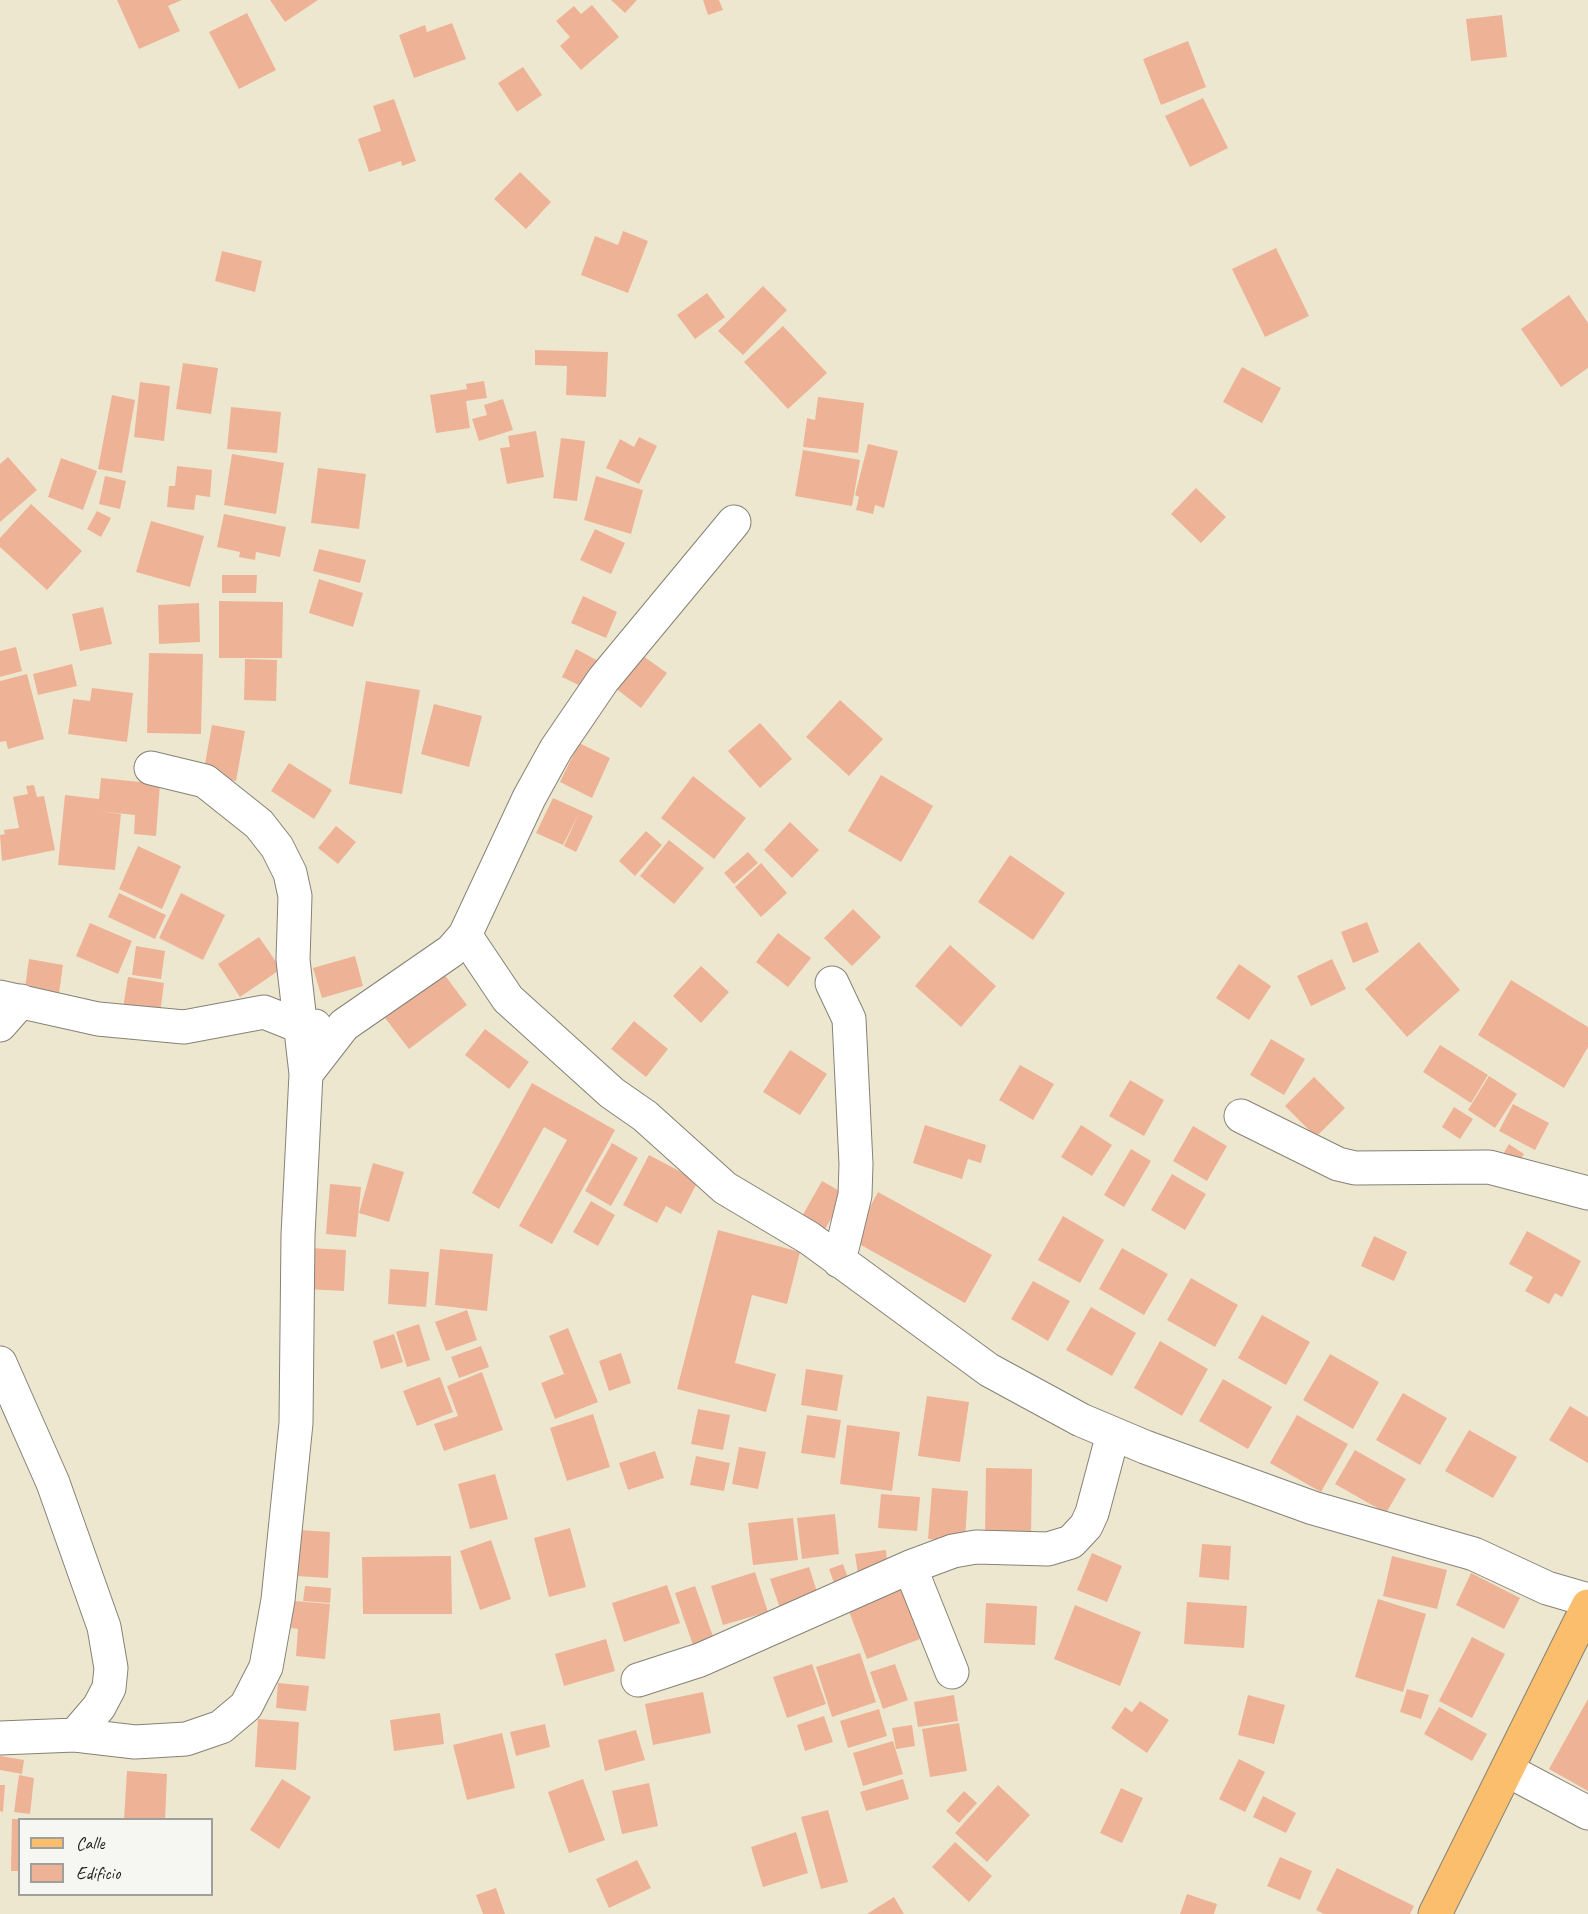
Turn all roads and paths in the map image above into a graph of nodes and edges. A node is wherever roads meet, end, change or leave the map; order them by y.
1 (734, 522) dead end
2 (151, 768) dead end
3 (465, 935) junction
4 (832, 983) dead end
5 (7, 1008) edge
6 (344, 1025) junction
7 (299, 1026) junction
8 (306, 1074) junction
9 (1241, 1116) dead end
10 (1588, 1193) edge
11 (839, 1261) junction
12 (0, 1363) edge
13 (1113, 1434) junction
14 (910, 1567) junction
15 (1588, 1599) edge
16 (1588, 1605) edge
17 (952, 1672) dead end
18 (638, 1680) dead end
19 (75, 1735) junction
20 (0, 1738) edge
21 (1507, 1770) junction
22 (1588, 1813) edge
23 (1434, 1914) edge

1 - 3 street
2 - 7 street
3 - 6 street
3 - 11 street
4 - 11 street
5 - 7 street
6 - 7 street
6 - 8 street
7 - 8 street
8 - 19 street
9 - 10 street
11 - 13 street
12 - 19 street
13 - 14 street
13 - 15 street
14 - 17 street
14 - 18 street
16 - 21 main road
19 - 20 street
21 - 22 street
21 - 23 main road

